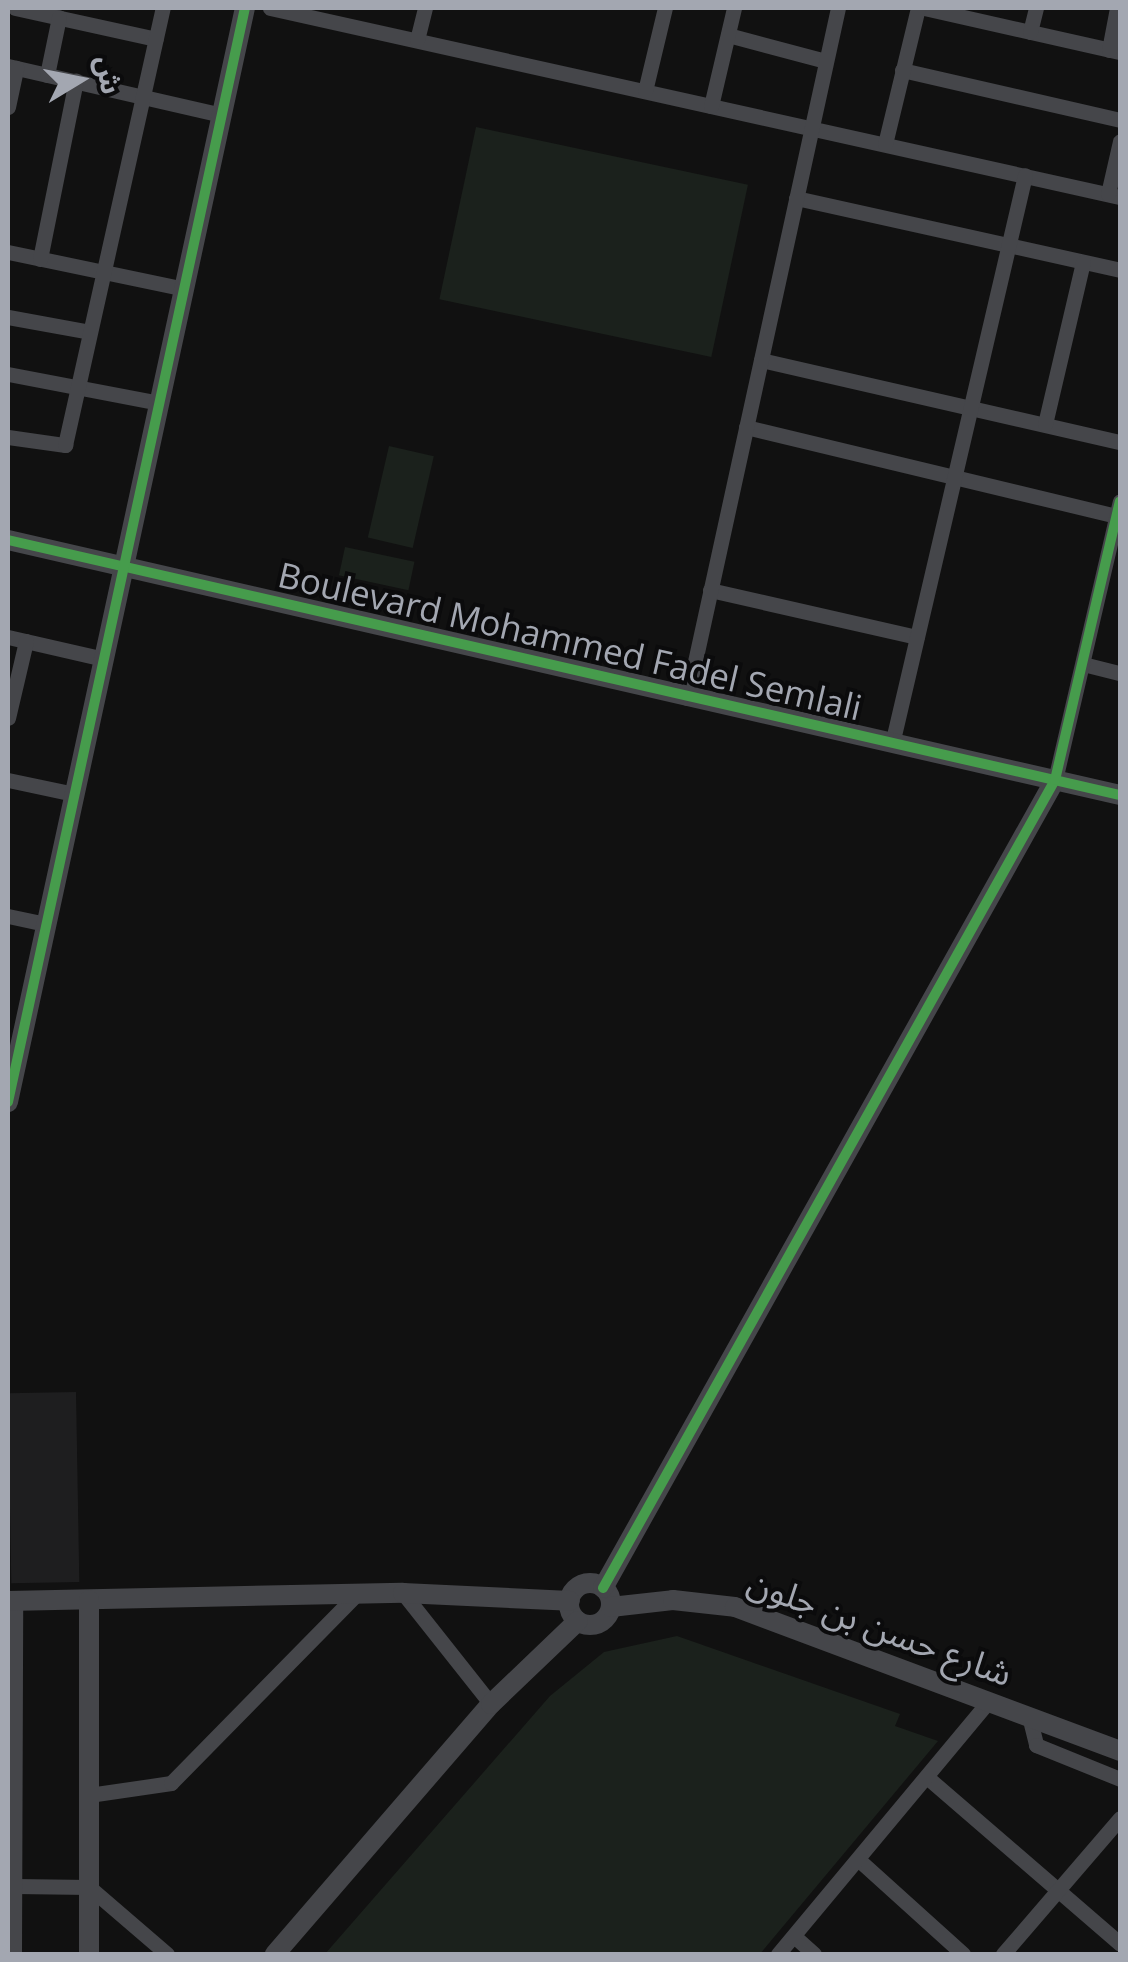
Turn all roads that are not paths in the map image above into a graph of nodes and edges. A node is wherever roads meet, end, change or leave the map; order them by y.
1 (15, 8) edge
2 (163, 8) edge
3 (246, 8) edge
4 (270, 8) edge
5 (352, 8) edge
6 (425, 8) edge
7 (665, 8) edge
8 (734, 8) edge
9 (838, 8) edge
10 (921, 8) edge
11 (1036, 8) edge
12 (1118, 8) edge
13 (59, 18) junction
14 (348, 25) junction
15 (1030, 32) junction
16 (728, 35) junction
17 (156, 39) junction
18 (417, 40) junction
19 (1115, 51) edge
20 (826, 61) junction
21 (12, 66) edge
22 (902, 70) junction
23 (47, 75) junction
24 (76, 81) junction
25 (644, 91) junction
26 (143, 97) junction
27 (711, 106) junction
28 (8, 107) edge
29 (222, 115) junction
30 (1120, 120) edge
31 (812, 128) junction
32 (1120, 141) edge
33 (886, 144) junction
34 (1025, 176) junction
35 (1114, 195) edge
36 (796, 198) junction
37 (1009, 245) junction
38 (8, 254) edge
39 (40, 258) junction
40 (1083, 262) junction
41 (1120, 270) edge
42 (103, 272) junction
43 (184, 288) junction
44 (8, 317) edge
45 (90, 332) junction
46 (761, 360) junction
47 (8, 374) edge
48 (78, 388) junction
49 (160, 403) junction
50 (971, 408) junction
51 (1046, 424) junction
52 (746, 427) junction
53 (8, 437) edge
54 (1120, 442) edge
55 (954, 477) junction
56 (1119, 508) edge
57 (8, 540) edge
58 (124, 566) junction
59 (1103, 576) junction
60 (1120, 581) edge
61 (710, 590) junction
62 (8, 637) edge
63 (917, 638) junction
64 (26, 641) junction
65 (104, 659) junction
66 (1082, 664) junction
67 (1120, 672) edge
68 (686, 698) junction
69 (8, 718) edge
70 (892, 744) junction
71 (8, 780) edge
72 (1055, 780) junction
73 (74, 794) junction
74 (1120, 795) edge
75 (8, 916) edge
76 (46, 924) junction
77 (10, 1074) edge
78 (8, 1102) edge
79 (403, 1593) junction
80 (356, 1595) junction
81 (607, 1598) junction
82 (89, 1600) junction
83 (12, 1601) edge
84 (574, 1611) junction
85 (989, 1701) junction
86 (492, 1704) junction
87 (11, 1708) edge
88 (1029, 1716) junction
89 (1120, 1751) edge
90 (928, 1778) junction
91 (1120, 1779) edge
92 (11, 1786) edge
93 (89, 1795) junction
94 (1120, 1818) edge
95 (11, 1848) edge
96 (860, 1861) junction
97 (14, 1886) junction
98 (89, 1886) junction
99 (1060, 1891) junction
100 (11, 1931) edge
101 (794, 1936) junction
102 (1120, 1944) edge
103 (14, 1954) edge
104 (89, 1954) edge
105 (167, 1954) edge
106 (274, 1954) edge
107 (778, 1954) edge
108 (814, 1954) edge
109 (964, 1954) edge
110 (1004, 1954) edge

1 - 13 street
2 - 17 street
3 - 29 street
4 - 14 street
5 - 14 street
6 - 18 street
7 - 25 street
8 - 16 street
9 - 20 street
10 - 15 street
10 - 22 street
11 - 15 street
12 - 19 street
13 - 17 street
13 - 23 street
14 - 18 street
15 - 19 street
16 - 20 street
16 - 27 street
17 - 26 street
18 - 25 street
20 - 31 street
21 - 23 street
21 - 28 street
22 - 30 street
22 - 33 street
23 - 24 street
24 - 26 street
24 - 39 street
25 - 27 street
26 - 29 street
26 - 42 street
27 - 31 street
29 - 43 street
31 - 33 street
31 - 36 street
32 - 35 street
33 - 34 street
34 - 35 street
34 - 37 street
36 - 37 street
36 - 46 street
37 - 40 street
37 - 50 street
38 - 39 street
39 - 42 street
40 - 41 street
40 - 51 street
42 - 43 street
42 - 45 street
43 - 49 street
44 - 45 street
45 - 48 street
46 - 50 street
46 - 52 street
47 - 48 street
48 - 49 street
48 - 53 street
49 - 58 street
50 - 51 street
50 - 55 street
51 - 54 street
52 - 55 street
52 - 61 street
55 - 56 street
55 - 63 street
56 - 59 street
57 - 58 street, Boulevard Mohammed Fadel Semlali
58 - 65 street
58 - 68 street, Boulevard Mohammed Fadel Semlali
59 - 60 street
59 - 66 street
61 - 63 street
61 - 68 street
62 - 64 street
63 - 70 street
64 - 65 street
64 - 69 street
65 - 73 street
66 - 67 street
66 - 72 street
68 - 70 street, Boulevard Mohammed Fadel Semlali
70 - 72 street, Boulevard Mohammed Fadel Semlali
71 - 73 street
72 - 74 street, Boulevard Mohammed Fadel Semlali
72 - 81 street
73 - 76 street
75 - 76 street
76 - 77 street
77 - 78 street
79 - 80 street
79 - 84 street
79 - 86 street
80 - 82 street
80 - 93 street
81 - 84 street
81 - 84 street
81 - 85 street, شارع حسن بن جلون
82 - 83 street
82 - 93 street
83 - 87 street
84 - 86 street
85 - 88 street, شارع حسن بن جلون
85 - 90 street
86 - 106 street
87 - 92 street
88 - 89 street, شارع حسن بن جلون
88 - 91 street
90 - 96 street
90 - 99 street
92 - 95 street
93 - 98 street
94 - 99 street
95 - 97 street
96 - 101 street
96 - 109 street
97 - 98 street
97 - 100 street
98 - 104 street
98 - 105 street
99 - 102 street
99 - 110 street
100 - 103 street
101 - 107 street
101 - 108 street

